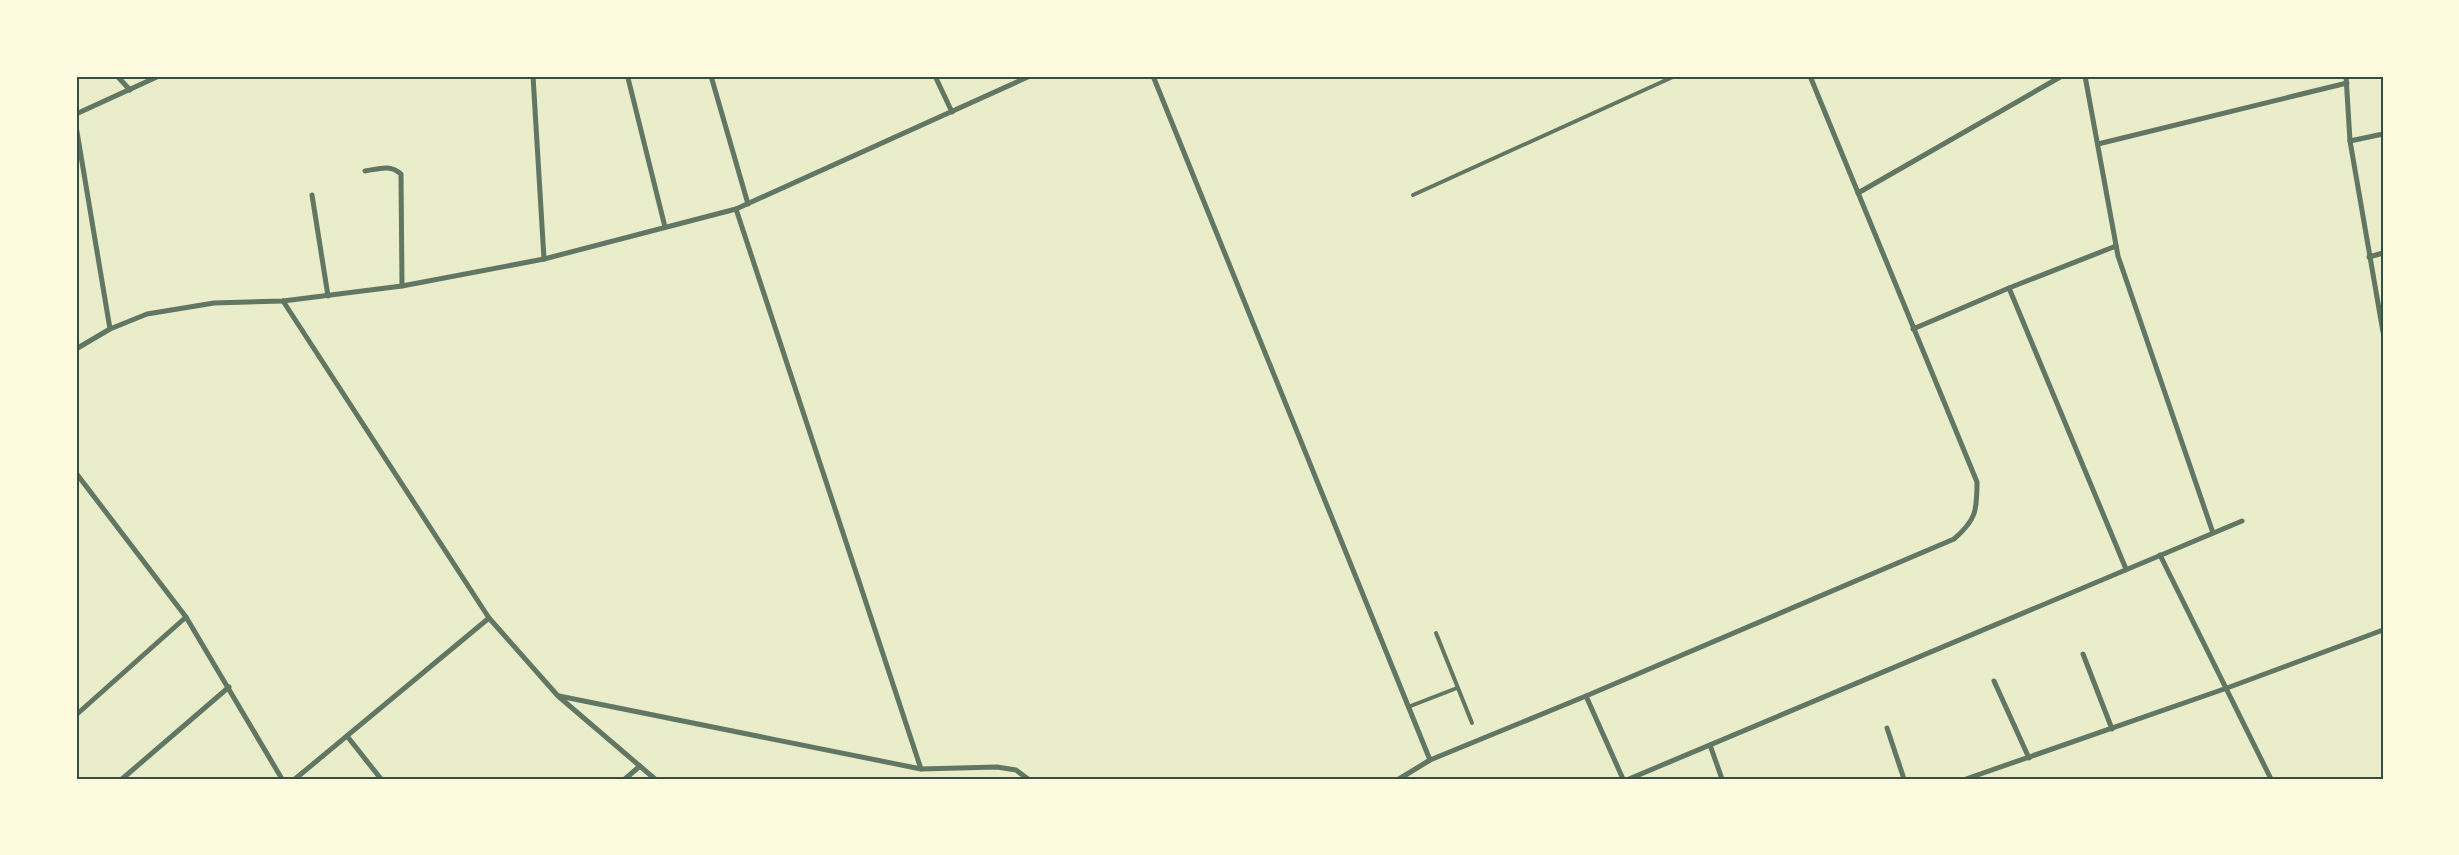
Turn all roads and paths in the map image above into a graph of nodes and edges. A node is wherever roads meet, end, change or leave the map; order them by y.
1 (116, 76) edge
2 (160, 76) edge
3 (533, 76) edge
4 (711, 76) edge
5 (935, 76) edge
6 (1030, 76) edge
7 (1153, 76) edge
8 (1675, 76) edge
9 (1810, 76) edge
10 (2062, 76) edge
11 (2085, 76) edge
12 (2346, 76) edge
13 (628, 78) dead end
14 (2347, 83) junction
15 (130, 90) junction
16 (952, 112) junction
17 (76, 114) edge
18 (76, 126) edge
19 (2383, 134) edge
20 (2350, 141) junction
21 (2098, 144) junction
22 (365, 171) dead end
23 (1858, 193) junction
24 (312, 195) dead end
25 (1413, 195) dead end
26 (748, 204) junction
27 (736, 209) junction
28 (665, 226) junction
29 (2116, 246) junction
30 (2383, 253) edge
31 (2369, 257) junction
32 (544, 259) junction
33 (402, 286) junction
34 (2009, 288) junction
35 (328, 296) junction
36 (283, 301) junction
37 (1913, 329) junction
38 (110, 330) junction
39 (2383, 332) edge
40 (76, 349) edge
41 (76, 473) edge
42 (2242, 521) dead end
43 (2213, 533) junction
44 (2160, 555) junction
45 (2126, 569) junction
46 (186, 617) junction
47 (489, 618) junction
48 (2383, 630) edge
49 (1436, 634) dead end
50 (2083, 654) dead end
51 (1994, 681) dead end
52 (229, 687) junction
53 (1457, 688) junction
54 (2227, 688) junction
55 (558, 696) junction
56 (1586, 696) junction
57 (1408, 707) junction
58 (76, 715) edge
59 (1472, 723) dead end
60 (1887, 728) dead end
61 (2112, 730) junction
62 (347, 736) junction
63 (1710, 745) junction
64 (2029, 758) junction
65 (1430, 760) junction
66 (640, 766) junction
67 (921, 769) junction
68 (122, 779) edge
69 (282, 779) edge
70 (295, 779) edge
71 (381, 779) edge
72 (625, 779) edge
73 (655, 779) edge
74 (1028, 779) edge
75 (1399, 779) edge
76 (1623, 779) edge
77 (1629, 779) edge
78 (1722, 779) edge
79 (1904, 779) edge
80 (1966, 779) edge
81 (2271, 779) edge

1 - 15 street
2 - 15 street
3 - 32 street
4 - 26 street
5 - 16 street
6 - 16 street
7 - 57 street
8 - 25 lane
9 - 23 street
10 - 23 street
11 - 21 street
12 - 14 street
13 - 28 street
14 - 20 street
14 - 21 street
15 - 17 street
16 - 26 street
18 - 38 street
19 - 20 street
20 - 31 street
21 - 29 street
22 - 33 street
23 - 37 street
24 - 35 street
26 - 27 street
27 - 28 street
27 - 67 street
28 - 32 street
29 - 34 street
29 - 43 street
30 - 31 street
31 - 39 street
32 - 33 street
33 - 35 street
34 - 37 street
34 - 45 street
35 - 36 street
36 - 38 street
36 - 47 street
37 - 56 street
38 - 40 street
41 - 46 street
42 - 43 street
43 - 44 street
44 - 45 street
44 - 54 street
45 - 63 street
46 - 52 street
46 - 58 street
47 - 55 street
47 - 62 street
48 - 54 street
49 - 53 lane
50 - 61 street
51 - 64 street
52 - 68 street
52 - 69 street
53 - 57 lane
53 - 59 lane
54 - 61 street
54 - 81 street
55 - 66 street
55 - 67 street
56 - 65 street
56 - 76 street
57 - 65 street
60 - 79 street
61 - 64 street
62 - 70 street
62 - 71 street
63 - 77 street
63 - 78 street
64 - 80 street
65 - 75 street
66 - 72 street
66 - 73 street
67 - 74 street

